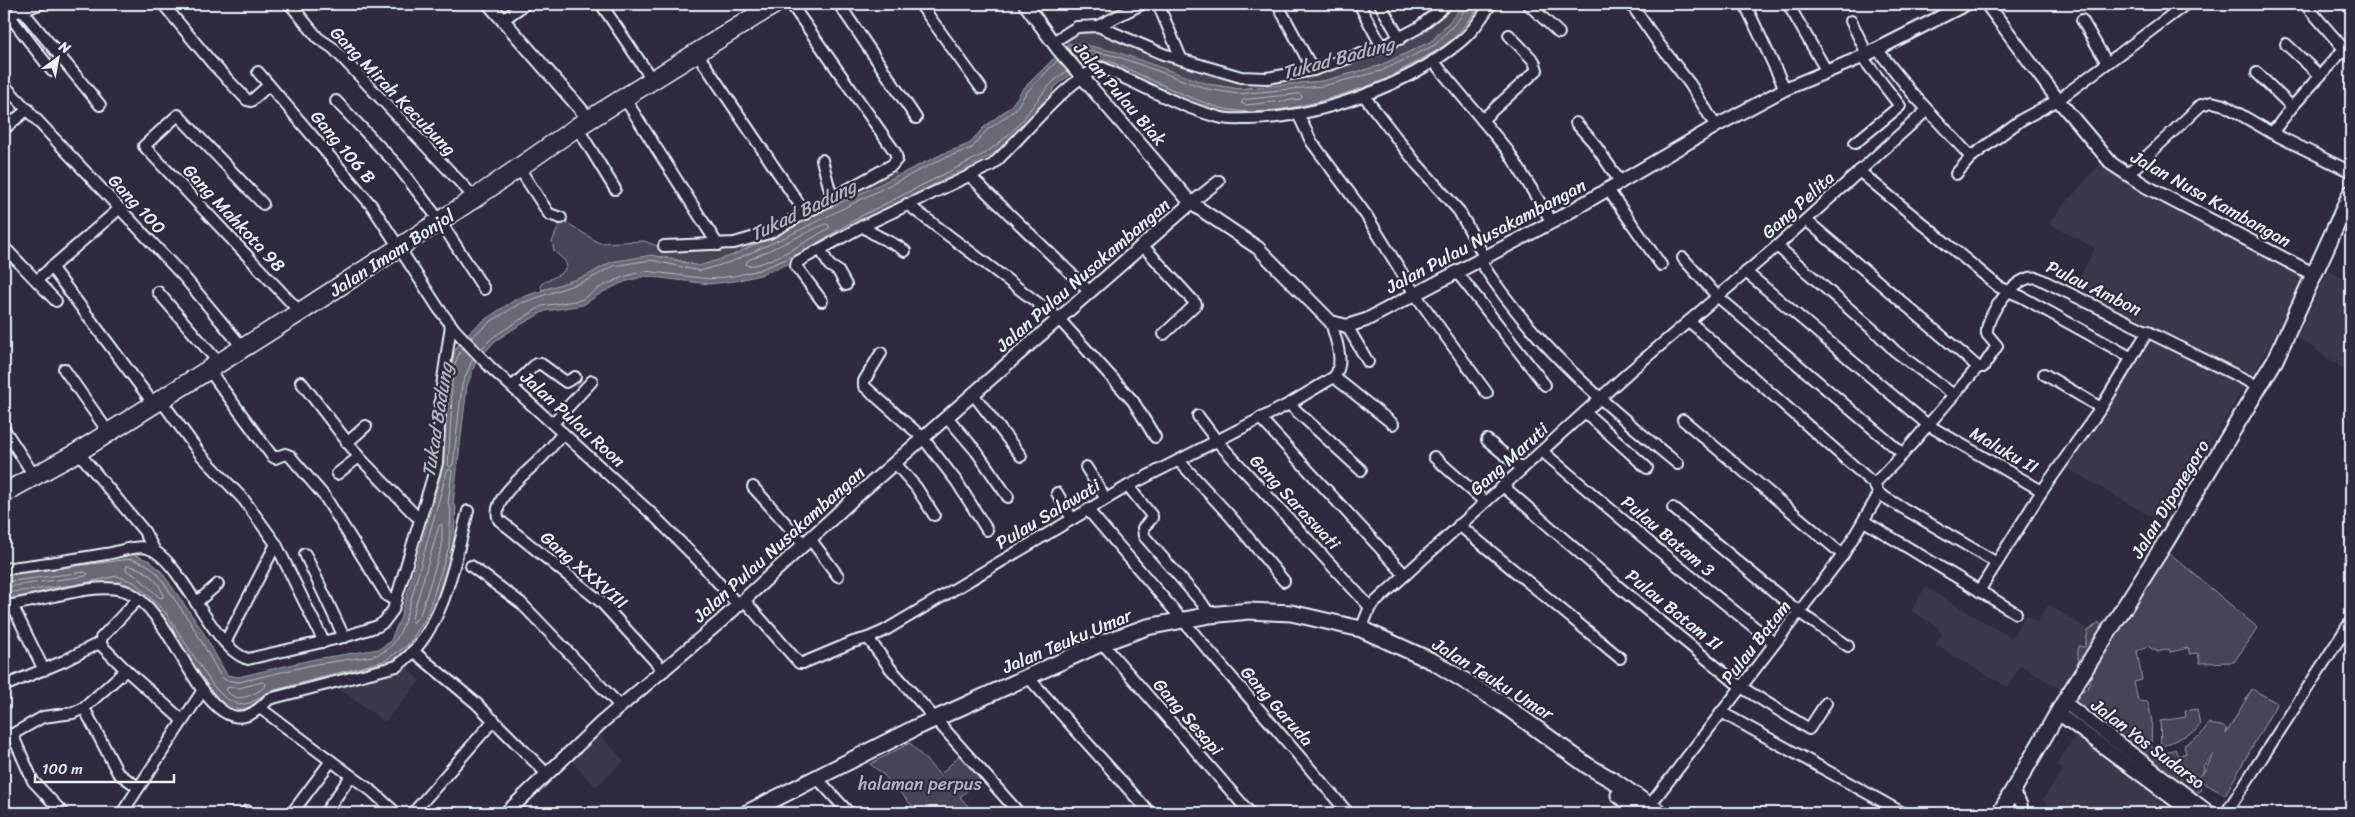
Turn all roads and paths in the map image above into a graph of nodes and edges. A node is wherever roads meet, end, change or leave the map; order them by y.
1 (40, 4) edge
2 (163, 4) edge
3 (290, 4) edge
4 (489, 4) edge
5 (525, 4) edge
6 (601, 4) edge
7 (791, 4) edge
8 (839, 4) edge
9 (920, 4) edge
10 (1025, 4) edge
11 (1142, 4) edge
12 (1158, 4) edge
13 (1359, 4) edge
14 (1380, 4) edge
15 (1447, 4) edge
16 (1491, 4) edge
17 (1528, 4) edge
18 (1631, 4) edge
19 (1745, 4) edge
20 (1788, 4) edge
21 (1966, 4) edge
22 (1988, 4) edge
23 (2305, 4) edge
24 (2182, 5) edge
25 (765, 6) edge
26 (20, 7) edge
27 (1279, 7) dead end
28 (6, 16) edge
29 (503, 20) junction
30 (2082, 20) dead end
31 (1851, 21) dead end
32 (1098, 26) junction
33 (1559, 33) dead end
34 (1509, 35) dead end
35 (1400, 39) junction
36 (2286, 44) dead end
37 (1055, 46) junction
38 (1382, 47) junction
39 (697, 53) junction
40 (1869, 53) junction
41 (2347, 53) edge
42 (1181, 58) junction
43 (1433, 61) junction
44 (2107, 62) junction
45 (1313, 70) junction
46 (1826, 70) junction
47 (52, 71) dead end
48 (258, 72) dead end
49 (2257, 73) dead end
50 (1081, 75) junction
51 (2320, 76) junction
52 (653, 81) junction
53 (4, 85) edge
54 (269, 85) junction
55 (981, 88) dead end
56 (1784, 89) junction
57 (1364, 96) junction
58 (625, 99) junction
59 (2058, 100) junction
60 (336, 101) dead end
61 (100, 105) dead end
62 (2292, 107) junction
63 (28, 110) junction
64 (1927, 110) junction
65 (1298, 114) junction
66 (916, 118) dead end
67 (1482, 120) junction
68 (584, 123) junction
69 (1576, 123) dead end
70 (1716, 126) junction
71 (4, 129) edge
72 (2272, 133) junction
73 (1855, 143) dead end
74 (1971, 156) junction
75 (822, 160) dead end
76 (518, 168) junction
77 (1859, 171) junction
78 (2351, 172) edge
79 (1956, 174) dead end
80 (2127, 175) junction
81 (970, 176) junction
82 (1219, 181) dead end
83 (1621, 183) junction
84 (615, 189) dead end
85 (1609, 190) junction
86 (475, 198) junction
87 (832, 198) junction
88 (2350, 201) edge
89 (1192, 203) junction
90 (263, 204) dead end
91 (906, 204) junction
92 (120, 209) junction
93 (806, 214) junction
94 (561, 218) dead end
95 (1806, 220) junction
96 (440, 221) junction
97 (1552, 222) junction
98 (863, 226) junction
99 (718, 245) junction
100 (664, 246) dead end
101 (1143, 246) junction
102 (1777, 246) junction
103 (4, 247) edge
104 (399, 247) junction
105 (821, 250) junction
106 (904, 251) dead end
107 (1482, 258) junction
108 (1683, 258) dead end
109 (1661, 266) dead end
110 (51, 267) junction
111 (1456, 272) junction
112 (1746, 272) junction
113 (2315, 275) junction
114 (37, 280) junction
115 (846, 285) dead end
116 (484, 289) dead end
117 (158, 292) dead end
118 (1090, 292) junction
119 (2008, 292) junction
120 (1415, 294) junction
121 (1717, 296) junction
122 (56, 301) dead end
123 (822, 301) dead end
124 (300, 312) junction
125 (1059, 319) junction
126 (1688, 321) junction
127 (1331, 322) junction
128 (1347, 326) junction
129 (453, 328) junction
130 (2148, 332) junction
131 (1164, 334) dead end
132 (243, 348) junction
133 (881, 352) dead end
134 (2132, 358) junction
135 (1368, 362) dead end
136 (214, 367) junction
137 (1978, 367) junction
138 (64, 369) dead end
139 (2044, 374) dead end
140 (575, 377) dead end
141 (1334, 377) junction
142 (592, 381) dead end
143 (301, 382) dead end
144 (1545, 385) dead end
145 (513, 386) junction
146 (2260, 387) junction
147 (1487, 393) dead end
148 (973, 394) junction
149 (1954, 394) junction
150 (1599, 399) junction
151 (156, 401) junction
152 (1289, 404) junction
153 (2101, 408) junction
154 (1585, 412) junction
155 (1198, 416) dead end
156 (948, 417) junction
157 (1260, 418) junction
158 (1683, 420) dead end
159 (553, 423) junction
160 (1393, 424) dead end
161 (1928, 425) junction
162 (366, 426) dead end
163 (4, 429) edge
164 (564, 432) junction
165 (108, 434) junction
166 (1155, 436) dead end
167 (923, 438) junction
168 (1487, 440) dead end
169 (1217, 441) junction
170 (347, 443) junction
171 (78, 452) junction
172 (1543, 452) junction
173 (1903, 454) junction
174 (1021, 456) dead end
175 (359, 457) junction
176 (1434, 457) dead end
177 (1179, 461) junction
178 (895, 463) junction
179 (1678, 464) dead end
180 (1086, 467) dead end
181 (1647, 468) dead end
182 (1522, 469) junction
183 (1361, 470) dead end
184 (337, 474) dead end
185 (35, 477) junction
186 (1874, 484) junction
187 (1128, 486) junction
188 (1503, 486) junction
189 (753, 487) dead end
190 (2042, 491) junction
191 (4, 493) edge
192 (1057, 493) dead end
193 (1879, 494) junction
194 (1008, 497) dead end
195 (1106, 499) junction
196 (1485, 502) junction
197 (1673, 508) dead end
198 (1088, 510) junction
199 (468, 511) dead end
200 (934, 515) dead end
201 (421, 518) junction
202 (1072, 518) junction
203 (1864, 520) junction
204 (1459, 525) junction
205 (987, 530) dead end
206 (808, 542) junction
207 (276, 544) junction
208 (156, 551) junction
209 (305, 554) dead end
210 (1843, 555) junction
211 (1997, 563) junction
212 (471, 566) dead end
213 (4, 569) edge
214 (1405, 575) junction
215 (838, 576) dead end
216 (1284, 581) dead end
217 (218, 584) dead end
218 (1979, 591) junction
219 (138, 599) junction
220 (396, 601) junction
221 (196, 603) junction
222 (741, 603) junction
223 (8, 605) edge
224 (1370, 607) junction
225 (1800, 613) junction
226 (2016, 613) dead end
227 (1210, 615) junction
228 (1182, 620) junction
229 (2351, 620) edge
230 (1361, 629) junction
231 (344, 637) junction
232 (868, 638) junction
233 (226, 642) junction
234 (324, 642) junction
235 (101, 643) junction
236 (1102, 643) junction
237 (1774, 644) junction
238 (1848, 646) dead end
239 (413, 651) junction
240 (1620, 658) dead end
241 (44, 670) junction
242 (126, 670) junction
243 (664, 670) junction
244 (1028, 677) junction
245 (4, 686) edge
246 (1741, 687) junction
247 (203, 690) junction
248 (1826, 703) dead end
249 (620, 706) junction
250 (84, 708) junction
251 (260, 708) junction
252 (2061, 708) junction
253 (1721, 712) junction
254 (182, 720) junction
255 (494, 720) junction
256 (936, 720) junction
257 (8, 737) edge
258 (331, 761) junction
259 (547, 774) junction
260 (352, 776) junction
261 (817, 778) junction
262 (138, 787) junction
263 (2012, 792) junction
264 (1650, 812) edge
265 (61, 813) edge
266 (122, 813) edge
267 (127, 813) edge
268 (292, 813) edge
269 (325, 813) edge
270 (396, 813) edge
271 (413, 813) edge
272 (506, 813) edge
273 (748, 813) edge
274 (849, 813) edge
275 (1019, 813) edge
276 (1150, 813) edge
277 (1250, 813) edge
278 (1348, 813) edge
279 (1903, 813) edge
280 (2000, 813) edge
281 (2022, 813) edge
282 (2192, 813) edge
283 (2210, 813) edge
284 (2226, 813) edge

1 - 26 street
2 - 54 street
3 - 86 street, Gang Mirah Kecubung
4 - 29 street
5 - 29 street
6 - 52 street
7 - 87 street
8 - 66 street
9 - 55 street
10 - 37 street, Jalan Pulau Biak
11 - 32 street
12 - 42 street
13 - 38 street
14 - 35 street
15 - 35 street
16 - 43 street
17 - 33 street
18 - 70 street
19 - 56 street
20 - 46 street
21 - 40 street, Jalan Pulau Nusakambangan
22 - 59 street, Jalan Nusa Kambangan
23 - 41 street
24 - 44 street
25 - 39 highway, Jalan Imam Bonjol
26 - 28 street
26 - 61 street
27 - 45 street
28 - 47 street
29 - 68 street
30 - 44 street
31 - 40 street
32 - 37 street
32 - 42 street
34 - 67 street
35 - 38 street
36 - 51 street
37 - 50 street, Jalan Pulau Biak
38 - 45 street
39 - 52 highway, Jalan Imam Bonjol
39 - 93 street
40 - 46 street, Jalan Pulau Nusakambangan
40 - 64 street
40 - 73 street
41 - 51 street
42 - 45 street
43 - 57 street
43 - 67 street
44 - 59 street
46 - 56 street, Jalan Pulau Nusakambangan
48 - 54 street, Gang 106 B
49 - 62 street
50 - 65 street
50 - 81 street
50 - 89 street, Jalan Pulau Biak
51 - 62 street
52 - 58 highway, Jalan Imam Bonjol
53 - 63 street, Gang 100
54 - 104 street, Gang 106 B
56 - 70 street, Jalan Pulau Nusakambangan
57 - 65 street
57 - 107 street
58 - 68 highway, Jalan Imam Bonjol
58 - 99 street
59 - 74 street
59 - 80 street, Jalan Nusa Kambangan
60 - 96 street
62 - 72 street
63 - 71 street
63 - 92 street, Gang 100
64 - 74 street
64 - 77 street, Gang Pelita
65 - 120 street
67 - 97 street
68 - 76 highway, Jalan Imam Bonjol
68 - 84 street
69 - 83 street
70 - 83 street, Jalan Pulau Nusakambangan
72 - 78 street
72 - 80 street
74 - 79 street
75 - 87 street
76 - 86 highway, Jalan Imam Bonjol
76 - 94 street
77 - 95 street, Gang Pelita
77 - 119 street
80 - 113 street, Jalan Nusa Kambangan
81 - 91 street
81 - 118 street
82 - 89 street
83 - 85 street, Jalan Pulau Nusakambangan
85 - 97 street, Jalan Pulau Nusakambangan
85 - 109 street
86 - 96 highway, Jalan Imam Bonjol
87 - 93 street
88 - 113 main road, Jalan Diponegoro
89 - 101 street, Jalan Pulau Nusakambangan
89 - 127 street, Jalan Pulau Nusakambangan
90 - 124 street, Gang Mahkota 98
91 - 98 street
91 - 125 street
92 - 110 street
92 - 132 street, Gang 100
93 - 99 street
95 - 102 street, Gang Pelita
95 - 137 street
96 - 104 highway, Jalan Imam Bonjol
96 - 116 street
97 - 107 street, Jalan Pulau Nusakambangan
98 - 105 street
98 - 106 street
99 - 100 street
101 - 118 street, Jalan Pulau Nusakambangan
101 - 131 street
102 - 112 street, Gang Pelita
102 - 149 street
103 - 114 street
104 - 124 highway, Jalan Imam Bonjol
104 - 129 street, Jalan Pulau Roon
105 - 115 street
105 - 123 street
107 - 111 street, Jalan Pulau Nusakambangan
107 - 150 street
108 - 121 street
110 - 114 street
110 - 151 street
111 - 120 street, Jalan Pulau Nusakambangan
111 - 144 street
112 - 121 street, Gang Pelita
112 - 161 street, Maluku II
113 - 146 main road, Jalan Diponegoro
114 - 122 street
117 - 136 street
118 - 125 street, Jalan Pulau Nusakambangan
119 - 130 street, Pulau Ambon
119 - 134 street
119 - 137 street, Pulau Ambon
120 - 128 street, Jalan Pulau Nusakambangan
120 - 147 street
121 - 126 street, Gang Pelita
121 - 173 street
124 - 132 highway, Jalan Imam Bonjol
125 - 148 street, Jalan Pulau Nusakambangan
125 - 166 street
126 - 150 street, Gang Maruti
126 - 186 street
127 - 128 street
127 - 141 street
128 - 135 street
129 - 145 street, Jalan Pulau Roon
129 - 201 street
130 - 134 street
130 - 146 street, Pulau Ambon
132 - 136 highway, Jalan Imam Bonjol
133 - 167 street
134 - 153 street
136 - 151 highway, Jalan Imam Bonjol
136 - 220 street
137 - 149 street, Pulau Ambon
138 - 165 street
139 - 153 street
140 - 145 street
141 - 152 street, Pulau Salawati
141 - 160 street
142 - 159 street
143 - 170 street
145 - 159 street, Jalan Pulau Roon
146 - 252 main road, Jalan Diponegoro
148 - 156 street, Jalan Pulau Nusakambangan
148 - 174 street
149 - 161 street, Pulau Ambon
150 - 154 street, Gang Maruti
150 - 179 street
151 - 165 highway, Jalan Imam Bonjol
151 - 207 street
152 - 157 street, Pulau Salawati
152 - 183 street
153 - 190 street
154 - 172 street, Gang Maruti
154 - 181 street
155 - 169 street, Gang Saraswati
156 - 167 street, Jalan Pulau Nusakambangan
156 - 194 street
157 - 169 street, Pulau Salawati
157 - 214 street
158 - 210 street
159 - 164 street, Jalan Pulau Roon
161 - 173 street, Pulau Ambon
161 - 190 street, Maluku II
162 - 170 street
163 - 185 street
164 - 222 street, Jalan Pulau Roon
164 - 243 street, Gang XXXVIII
165 - 171 highway, Jalan Imam Bonjol
167 - 178 street, Jalan Pulau Nusakambangan
167 - 205 street
168 - 182 street
169 - 177 street, Pulau Salawati
169 - 224 street, Gang Saraswati
170 - 175 street
171 - 185 highway, Jalan Imam Bonjol
171 - 208 street
172 - 182 street, Gang Maruti
172 - 237 street, Pulau Batam 3
173 - 186 street, Pulau Ambon
175 - 184 street
175 - 201 street
176 - 196 street
177 - 187 street, Pulau Salawati
177 - 216 street
178 - 200 street
178 - 206 street, Jalan Pulau Nusakambangan
180 - 195 street
182 - 188 street, Gang Maruti
185 - 191 highway, Jalan Imam Bonjol
186 - 193 street
187 - 195 street, Pulau Salawati
187 - 227 street
188 - 196 street, Gang Maruti
188 - 246 street, Pulau Batam II
189 - 206 street
190 - 211 street, Maluku II
192 - 202 street
193 - 203 street, Pulau Batam
193 - 211 street
195 - 198 street, Pulau Salawati
196 - 204 street, Gang Maruti
197 - 225 street
198 - 202 street, Pulau Salawati
198 - 228 street, Gang Garuda
199 - 239 street
201 - 220 street
202 - 232 street, Pulau Salawati
203 - 210 street, Pulau Batam
203 - 218 street
204 - 214 street, Gang Maruti
204 - 240 street
206 - 215 street
206 - 222 street, Jalan Pulau Nusakambangan
207 - 233 street
207 - 234 street
208 - 213 street
208 - 221 street
209 - 231 street
210 - 225 street, Pulau Batam
211 - 218 street, Maluku II
212 - 249 street
214 - 224 street, Gang Maruti
217 - 221 street
218 - 226 street
219 - 223 street
219 - 235 street
219 - 247 street
220 - 231 street
221 - 233 street
222 - 232 street, Pulau Salawati
222 - 243 street, Jalan Pulau Nusakambangan
223 - 241 street
224 - 230 street, Gang Maruti
225 - 237 street, Pulau Batam
225 - 238 street
227 - 228 main road, Jalan Teuku Umar
227 - 230 main road, Jalan Teuku Umar
228 - 236 main road, Jalan Teuku Umar
228 - 278 street, Gang Garuda
229 - 284 street
230 - 264 main road, Jalan Teuku Umar
231 - 234 street
232 - 256 street
233 - 234 street
235 - 241 street
235 - 242 street
236 - 244 main road, Jalan Teuku Umar
236 - 277 street, Gang Sesapi
237 - 246 street, Pulau Batam
239 - 251 street
239 - 255 street
241 - 245 street
242 - 250 street
242 - 254 street
243 - 249 street, Jalan Pulau Nusakambangan
244 - 256 main road, Jalan Teuku Umar
244 - 276 street
246 - 248 street, Pulau Batam II
246 - 253 street, Pulau Batam
247 - 251 street
247 - 254 street
249 - 259 street, Jalan Pulau Nusakambangan
250 - 257 street
250 - 262 street
251 - 258 street
252 - 263 main road, Jalan Diponegoro
252 - 282 street, Jalan Yos Sudarso
252 - 283 street, Jalan Yos Sudarso
253 - 264 street, Pulau Batam
253 - 279 street
254 - 262 street
255 - 259 street
255 - 271 street
256 - 261 main road, Jalan Teuku Umar
256 - 275 street
257 - 265 street
258 - 260 street
258 - 268 street
259 - 272 street, Jalan Pulau Nusakambangan
260 - 269 street
260 - 270 street
261 - 273 main road, Jalan Teuku Umar
261 - 274 street
262 - 266 street
263 - 280 main road, Jalan Diponegoro
263 - 281 street
266 - 267 street

